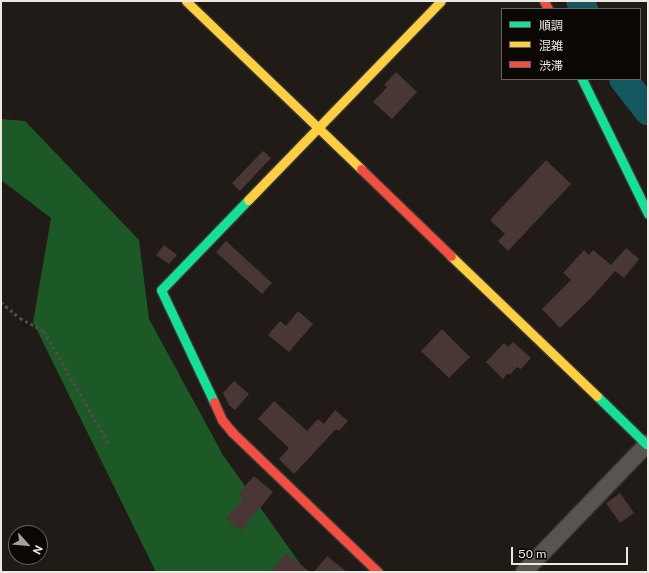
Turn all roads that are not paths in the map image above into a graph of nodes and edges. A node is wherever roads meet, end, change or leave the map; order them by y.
1 (186, 1) edge
2 (441, 1) edge
3 (583, 80) edge
4 (317, 127) junction
5 (641, 184) edge
6 (648, 214) edge
7 (647, 443) edge
8 (378, 572) edge
9 (524, 572) edge

1 - 4 street
2 - 4 street
3 - 5 street
4 - 7 street
4 - 8 street
5 - 6 street
7 - 9 street

